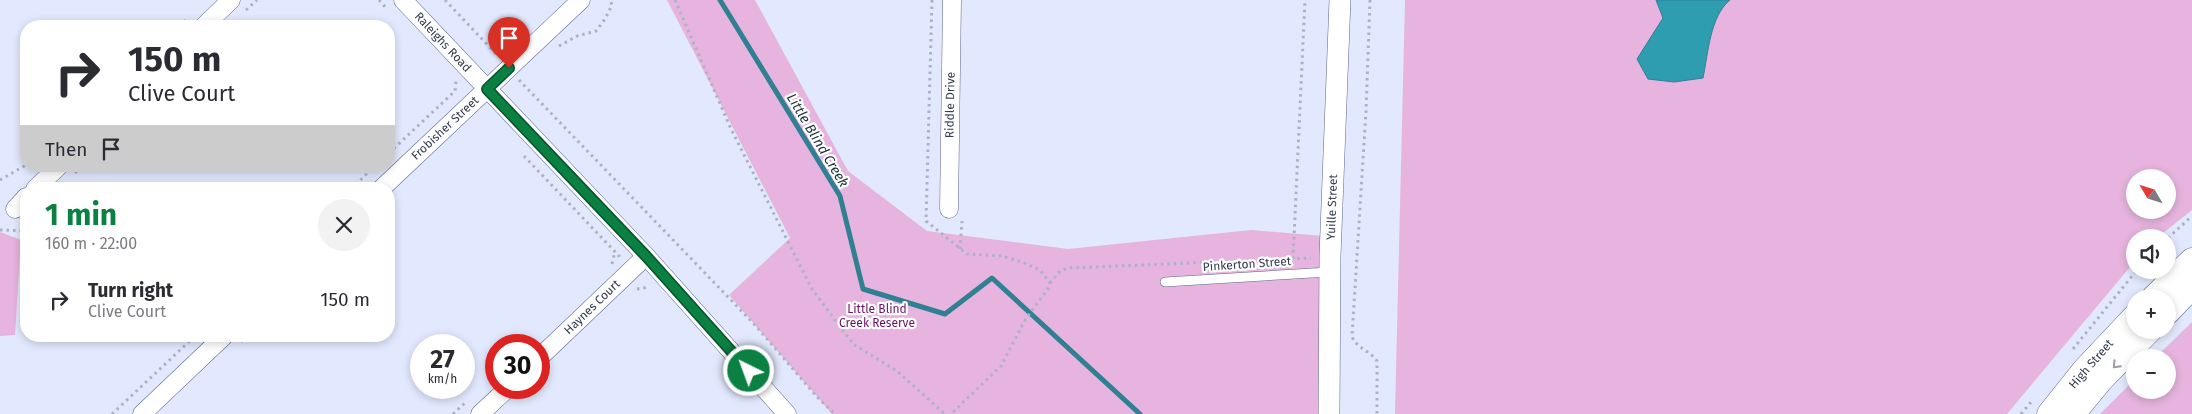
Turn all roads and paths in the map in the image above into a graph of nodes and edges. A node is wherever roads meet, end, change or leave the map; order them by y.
1 (232, 0) edge
2 (403, 0) edge
3 (445, 0) edge
4 (581, 0) edge
5 (610, 0) edge
6 (675, 0) edge
7 (952, 0) edge
8 (1305, 0) edge
9 (1340, 0) edge
10 (1370, 0) edge
11 (210, 20) edge
12 (554, 51) dead end
13 (509, 68) junction
14 (456, 81) dead end
15 (526, 82) dead end
16 (526, 87) junction
17 (487, 89) junction
18 (395, 147) edge
19 (20, 168) edge
20 (53, 172) edge
21 (369, 172) edge
22 (0, 180) edge
23 (42, 182) edge
24 (358, 182) edge
25 (388, 182) edge
26 (948, 209) dead end
27 (2192, 216) edge
28 (0, 230) edge
29 (20, 231) edge
30 (2176, 231) edge
31 (646, 256) junction
32 (2192, 260) edge
33 (1330, 272) junction
34 (2130, 279) edge
35 (1166, 282) dead end
36 (1050, 283) dead end
37 (2192, 287) edge
38 (1048, 289) dead end
39 (2162, 289) edge
40 (2176, 304) edge
41 (2126, 326) edge
42 (2141, 339) edge
43 (188, 342) edge
44 (218, 342) edge
45 (550, 348) edge
46 (2070, 353) dead end
47 (496, 399) edge
48 (2041, 406) edge
49 (112, 414) edge
50 (142, 414) edge
51 (480, 414) edge
52 (788, 414) edge
53 (835, 414) edge
54 (945, 414) edge
55 (951, 414) edge
56 (1329, 414) edge
57 (1376, 414) edge
58 (2021, 414) edge
59 (2073, 414) edge

1 - 11 street
2 - 17 street, Raleighs Road
3 - 13 path
4 - 13 street, Frobisher Street
5 - 12 path
6 - 54 path
7 - 26 street, Riddle Drive
8 - 36 path
9 - 33 street, Yuille Street
10 - 57 path
13 - 16 path
13 - 17 street, Frobisher Street
14 - 18 path
15 - 16 path
16 - 53 path
17 - 25 street, Frobisher Street
17 - 31 street, Raleighs Road
19 - 22 path
20 - 23 street
21 - 24 path
27 - 30 path
28 - 29 path
31 - 45 street, Haynes Court
31 - 52 street, Raleighs Road
32 - 39 main road
33 - 35 lane, Pinkerton Street
33 - 56 street, Yuille Street
34 - 46 path
37 - 40 main road
38 - 55 path
41 - 48 main road, High Street
42 -> 59 main road, High Street
43 - 49 path
44 - 50 street
47 - 51 street
48 - 58 path

